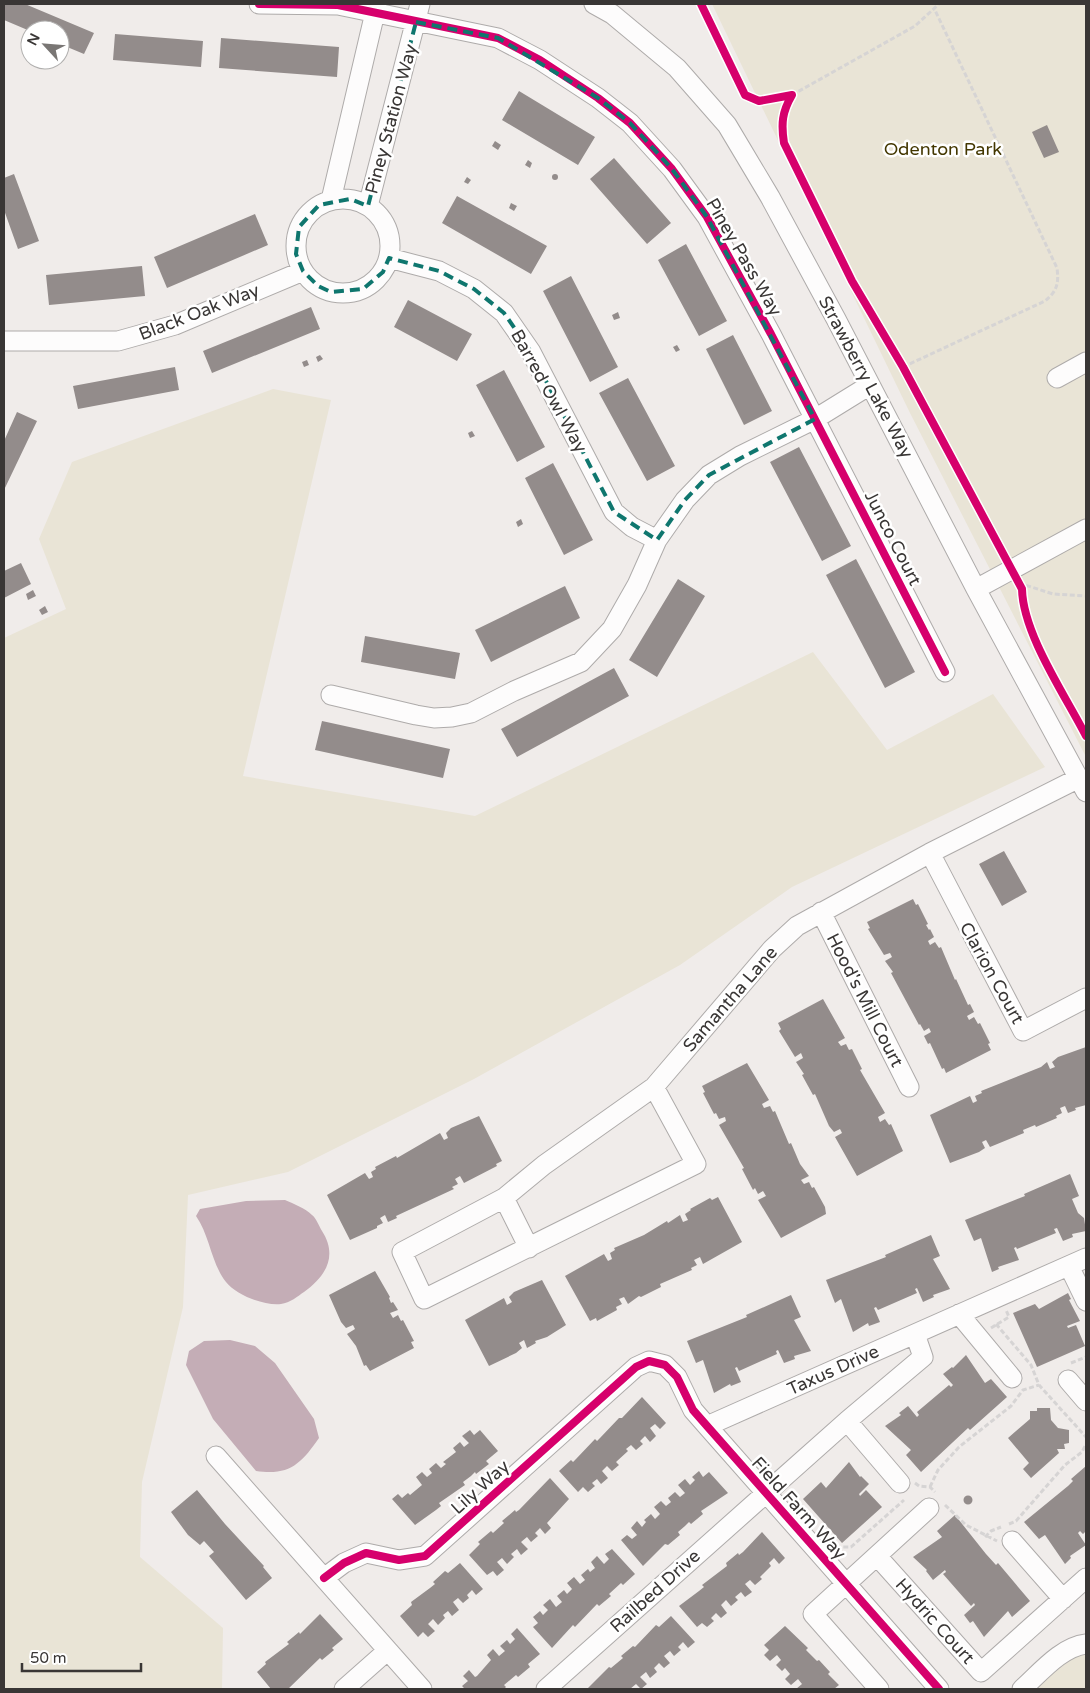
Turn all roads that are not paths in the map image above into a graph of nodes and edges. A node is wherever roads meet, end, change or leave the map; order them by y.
1 (259, 4) edge
2 (420, 4) edge
3 (594, 4) edge
4 (376, 9) edge
5 (416, 22) junction
6 (331, 200) junction
7 (368, 206) junction
8 (389, 258) junction
9 (303, 271) junction
10 (4, 341) edge
11 (1086, 362) edge
12 (1057, 378) dead end
13 (870, 384) junction
14 (815, 419) junction
15 (1086, 529) edge
16 (657, 540) junction
17 (976, 589) junction
18 (945, 672) dead end
19 (331, 695) dead end
20 (1083, 785) edge
21 (930, 853) junction
22 (821, 912) junction
23 (1086, 998) edge
24 (654, 1087) junction
25 (909, 1087) dead end
26 (504, 1198) junction
27 (529, 1248) junction
28 (1086, 1258) edge
29 (1069, 1266) junction
30 (1086, 1301) edge
31 (959, 1314) junction
32 (915, 1334) junction
33 (636, 1367) joint
34 (1012, 1378) dead end
35 (1068, 1380) dead end
36 (1086, 1401) edge
37 (847, 1421) junction
38 (707, 1426) junction
39 (216, 1456) dead end
40 (906, 1491) road end
41 (765, 1493) junction
42 (936, 1501) road end
43 (1012, 1541) road end
44 (877, 1556) junction
45 (324, 1578) junction
46 (1086, 1578) edge
47 (846, 1584) junction
48 (1062, 1599) junction
49 (1086, 1644) edge
50 (388, 1651) junction
51 (344, 1689) edge
52 (422, 1689) edge
53 (546, 1689) edge
54 (879, 1689) edge
55 (939, 1689) edge
56 (1022, 1689) edge

1 - 4 street, Piney Pass Way
2 - 5 street, Piney Station Way
3 - 13 street, Strawberry Lake Way
4 - 5 street, Piney Pass Way
4 - 6 street
5 - 7 street, Piney Station Way
5 - 14 street, Piney Pass Way
6 - 7 street, Piney Station Way
6 - 9 street
7 - 8 street, Piney Station Way
8 - 9 street
8 - 16 street, Barred Owl Way
9 - 10 street, Black Oak Way
11 - 12 street
13 - 14 street
13 - 17 street, Strawberry Lake Way
14 - 16 street
14 - 18 street, Junco Court
15 - 17 street
16 - 19 street
17 - 20 street, Strawberry Lake Way
20 - 21 street, Samantha Lane
21 - 22 street, Samantha Lane
21 - 23 street, Clarion Court
22 - 24 street, Samantha Lane
22 - 25 street, Hood's Mill Court
24 - 26 street, Samantha Lane
24 - 27 street
26 - 27 street
26 - 27 street, Samantha Lane
28 - 29 street, Taxus Drive
29 - 30 street
29 - 31 street, Taxus Drive
31 - 32 street, Taxus Drive
31 - 34 street
32 - 37 street, Railbed Drive
32 - 38 street, Taxus Drive
33 - 38 street, Field Farm Way
33 - 45 street, Lily Way
35 - 36 street
37 - 40 street
37 - 41 street, Railbed Drive
38 - 41 street, Field Farm Way
39 - 45 street
41 - 47 street, Field Farm Way
41 - 53 street, Railbed Drive
42 - 44 street
43 - 48 street
44 - 47 street
44 - 48 street, Hydric Court
45 - 50 street
46 - 48 street, Hydric Court
47 - 54 street
47 - 55 street, Field Farm Way
49 - 56 street
50 - 51 street
50 - 52 street

